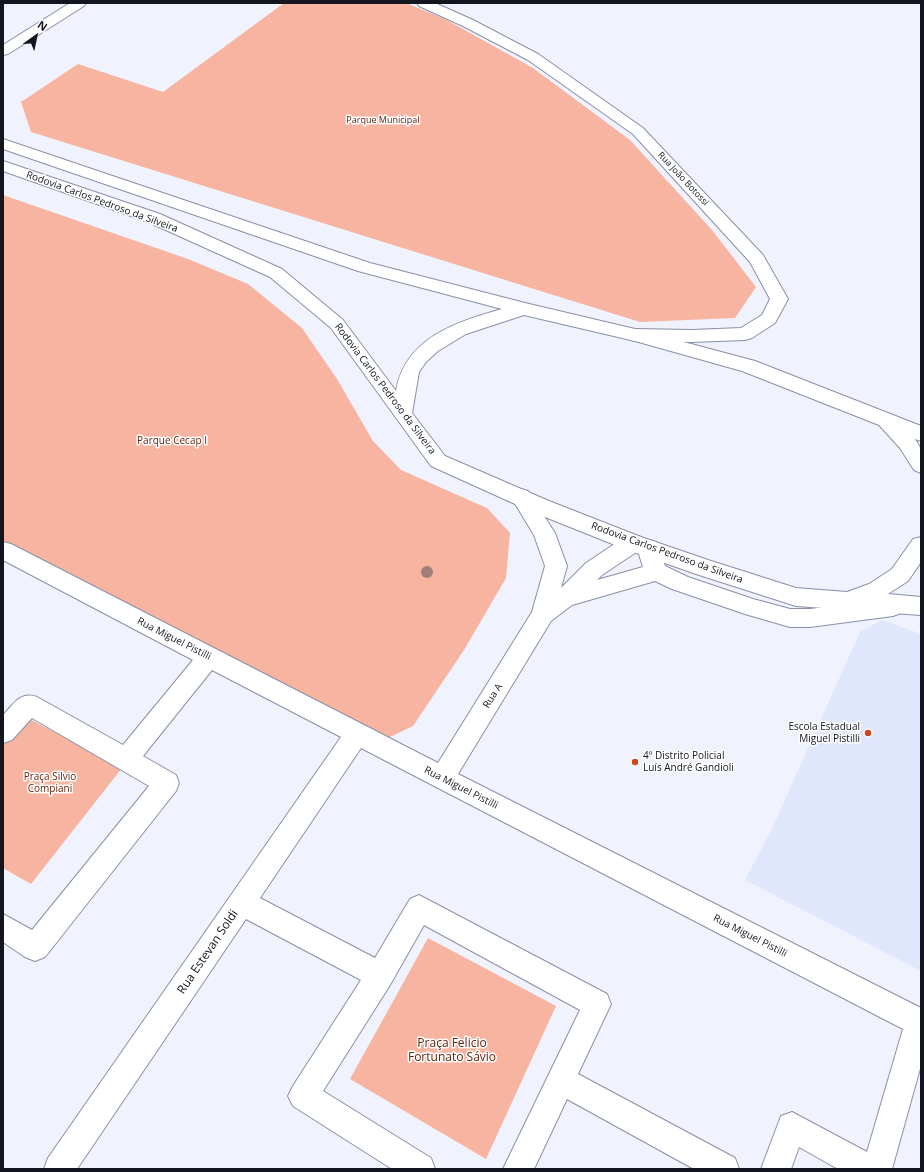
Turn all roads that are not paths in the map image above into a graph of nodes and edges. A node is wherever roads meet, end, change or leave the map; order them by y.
1 (78, 3) edge
2 (424, 3) edge
3 (3, 51) edge
4 (3, 144) edge
5 (3, 166) edge
6 (525, 309) junction
7 (635, 335) junction
8 (402, 414) junction
9 (884, 420) junction
10 (921, 434) edge
11 (921, 465) edge
12 (521, 497) junction
13 (921, 545) edge
14 (641, 546) junction
15 (3, 550) edge
16 (656, 572) junction
17 (564, 598) junction
18 (845, 601) junction
19 (915, 606) edge
20 (543, 614) junction
21 (209, 657) junction
22 (3, 732) edge
23 (356, 734) junction
24 (126, 759) junction
25 (442, 778) junction
26 (242, 902) junction
27 (5, 931) edge
28 (380, 975) junction
29 (920, 1023) edge
30 (560, 1080) junction
31 (59, 1169) edge
32 (420, 1169) edge
33 (518, 1169) edge
34 (724, 1169) edge
35 (776, 1169) edge
36 (868, 1169) edge
37 (877, 1169) edge

1 - 3 street
2 - 7 street, Rua João Botossi
4 - 6 street, Rodovia Carlos Pedroso da Silveira
5 - 8 street, Rodovia Carlos Pedroso da Silveira
6 - 7 street, Rodovia Carlos Pedroso da Silveira
6 - 8 street
7 - 9 street, Rodovia Carlos Pedroso da Silveira
8 - 12 street, Rodovia Carlos Pedroso da Silveira
9 - 10 street, Rodovia Carlos Pedroso da Silveira
9 - 11 street
12 - 14 street, Rodovia Carlos Pedroso da Silveira
12 - 20 street, Rua A
13 - 18 street
14 - 16 street
14 - 17 street, Rua A
14 - 18 street, Rodovia Carlos Pedroso da Silveira
15 - 21 street, Rua Miguel Pistilli
16 - 17 street
16 - 19 street
17 - 20 street, Rua A
18 - 19 street, Rodovia Carlos Pedroso da Silveira
20 - 25 street, Rua A
21 - 23 street, Rua Miguel Pistilli
21 - 24 street
22 - 24 street
23 - 25 street, Rua Miguel Pistilli
23 - 26 street, Rua Estevan Soldi
24 - 27 street
25 - 29 street, Rua Miguel Pistilli
26 - 28 street
26 - 31 street, Rua Estevan Soldi
28 - 30 street
28 - 32 street
29 - 37 street
30 - 33 street
30 - 34 street
35 - 36 street

